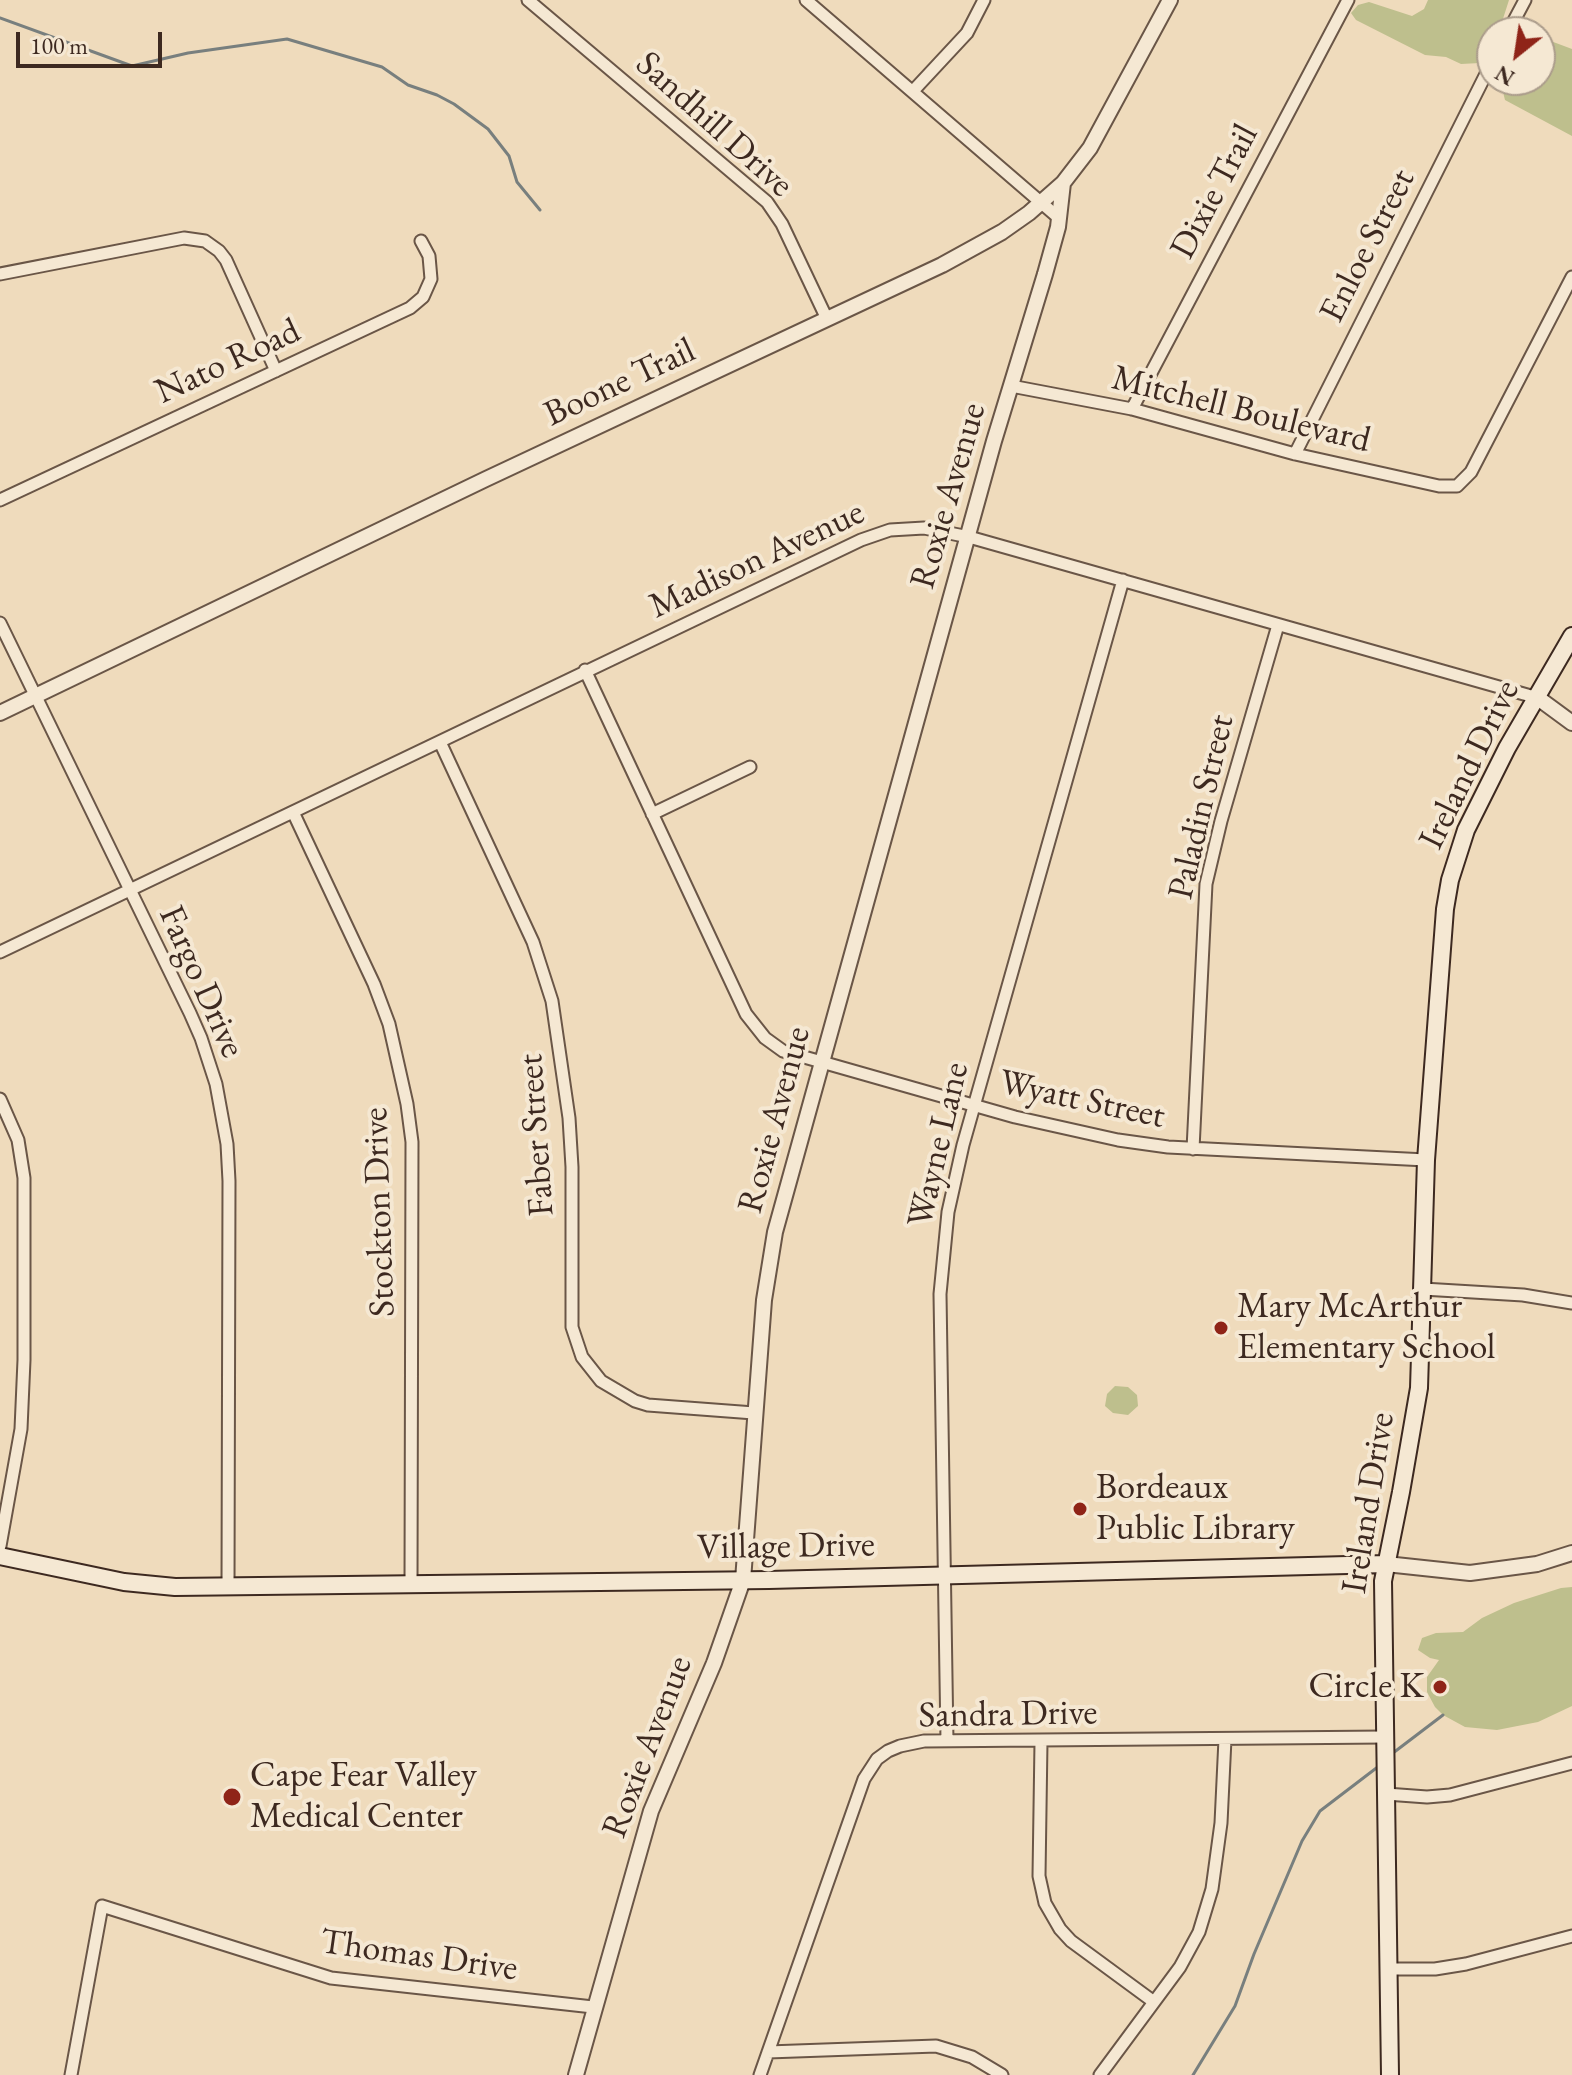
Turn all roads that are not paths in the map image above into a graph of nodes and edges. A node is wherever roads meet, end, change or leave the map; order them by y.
1 (528, 0) edge
2 (806, 0) edge
3 (984, 0) edge
4 (1170, 0) edge
5 (1343, 2) edge
6 (913, 91) junction
7 (1476, 94) edge
8 (1063, 183) junction
9 (1042, 202) junction
10 (1059, 218) junction
11 (421, 241) dead end
12 (0, 274) edge
13 (1572, 277) edge
14 (827, 319) junction
15 (276, 371) junction
16 (1011, 386) junction
17 (1132, 409) junction
18 (1295, 454) junction
19 (0, 500) edge
20 (969, 537) junction
21 (1123, 580) junction
22 (0, 623) edge
23 (1278, 625) junction
24 (1572, 636) edge
25 (585, 670) junction
26 (36, 696) junction
27 (1538, 698) junction
28 (0, 713) edge
29 (1572, 723) edge
30 (440, 742) junction
31 (750, 767) dead end
32 (293, 812) junction
33 (652, 814) junction
34 (129, 889) junction
35 (0, 952) edge
36 (821, 1063) junction
37 (0, 1099) edge
38 (975, 1106) junction
39 (1193, 1149) junction
40 (1426, 1160) junction
41 (1423, 1289) junction
42 (1572, 1303) edge
43 (754, 1413) junction
44 (0, 1546) edge
45 (1572, 1553) edge
46 (0, 1556) edge
47 (1386, 1564) junction
48 (943, 1576) junction
49 (743, 1580) junction
50 (411, 1584) junction
51 (228, 1587) junction
52 (1385, 1737) junction
53 (1225, 1739) junction
54 (947, 1741) junction
55 (1041, 1742) junction
56 (1572, 1763) edge
57 (1386, 1794) junction
58 (1572, 1936) edge
59 (1387, 1969) junction
60 (1154, 2002) junction
61 (593, 2007) junction
62 (768, 2052) junction
63 (71, 2075) edge
64 (576, 2075) edge
65 (760, 2075) edge
66 (1002, 2075) edge
67 (1100, 2075) edge
68 (1390, 2075) edge

1 - 14 street, Sandhill Drive
2 - 6 street
3 - 6 street
4 - 8 street, Boone Trail
5 - 17 street, Dixie Trail
6 - 9 street
7 - 18 street, Enloe Street
8 - 9 street, Boone Trail
8 - 10 street, Roxie Avenue
9 - 10 street
9 - 14 street, Boone Trail
10 - 16 street, Roxie Avenue
11 - 15 street, Nato Road
12 - 15 street
13 - 18 street, Mitchell Boulevard
14 - 26 street, Boone Trail
15 - 19 street, Nato Road
16 - 17 street, Mitchell Boulevard
16 - 20 street, Roxie Avenue
17 - 18 street, Mitchell Boulevard
20 - 21 street, Madison Avenue
20 - 25 street, Madison Avenue
20 - 36 street, Roxie Avenue
21 - 23 street, Madison Avenue
21 - 38 street, Wayne Lane
22 - 26 street, Fargo Drive
23 - 27 street, Madison Avenue
23 - 39 street, Paladin Street
24 - 27 main road, Ireland Drive
25 - 30 street, Madison Avenue
25 - 33 street, Wyatt Street
26 - 28 street, Boone Trail
26 - 34 street, Fargo Drive
27 - 29 street
27 - 40 main road, Ireland Drive
30 - 32 street, Madison Avenue
30 - 43 street, Faber Street
31 - 33 street
32 - 34 street, Madison Avenue
32 - 50 street, Stockton Drive
33 - 36 street, Wyatt Street
34 - 35 street, Madison Avenue
34 - 51 street, Fargo Drive
36 - 38 street, Wyatt Street
36 - 43 street, Roxie Avenue
37 - 44 street
38 - 39 street, Wyatt Street
38 - 48 street, Wayne Lane
39 - 40 street, Wyatt Street
40 - 41 main road, Ireland Drive
41 - 42 street
41 - 47 main road, Ireland Drive
43 - 49 street, Roxie Avenue
45 - 47 street, Village Drive
46 - 51 main road, Village Drive
47 - 48 main road, Village Drive
47 - 52 main road, Ireland Drive
48 - 49 main road, Village Drive
48 - 54 street, Wayne Lane
49 - 50 main road, Village Drive
49 - 61 street, Roxie Avenue
50 - 51 main road, Village Drive
52 - 53 street, Sandra Drive
52 - 57 main road, Ireland Drive
53 - 55 street, Sandra Drive
53 - 60 street
54 - 55 street, Sandra Drive
54 - 62 street, Sandra Drive
55 - 60 street
56 - 57 street
57 - 59 main road, Ireland Drive
58 - 59 street
59 - 68 main road, Ireland Drive
60 - 67 street
61 - 63 street, Thomas Drive
61 - 64 street, Roxie Avenue
62 - 65 street, Sandra Drive
62 - 66 street

